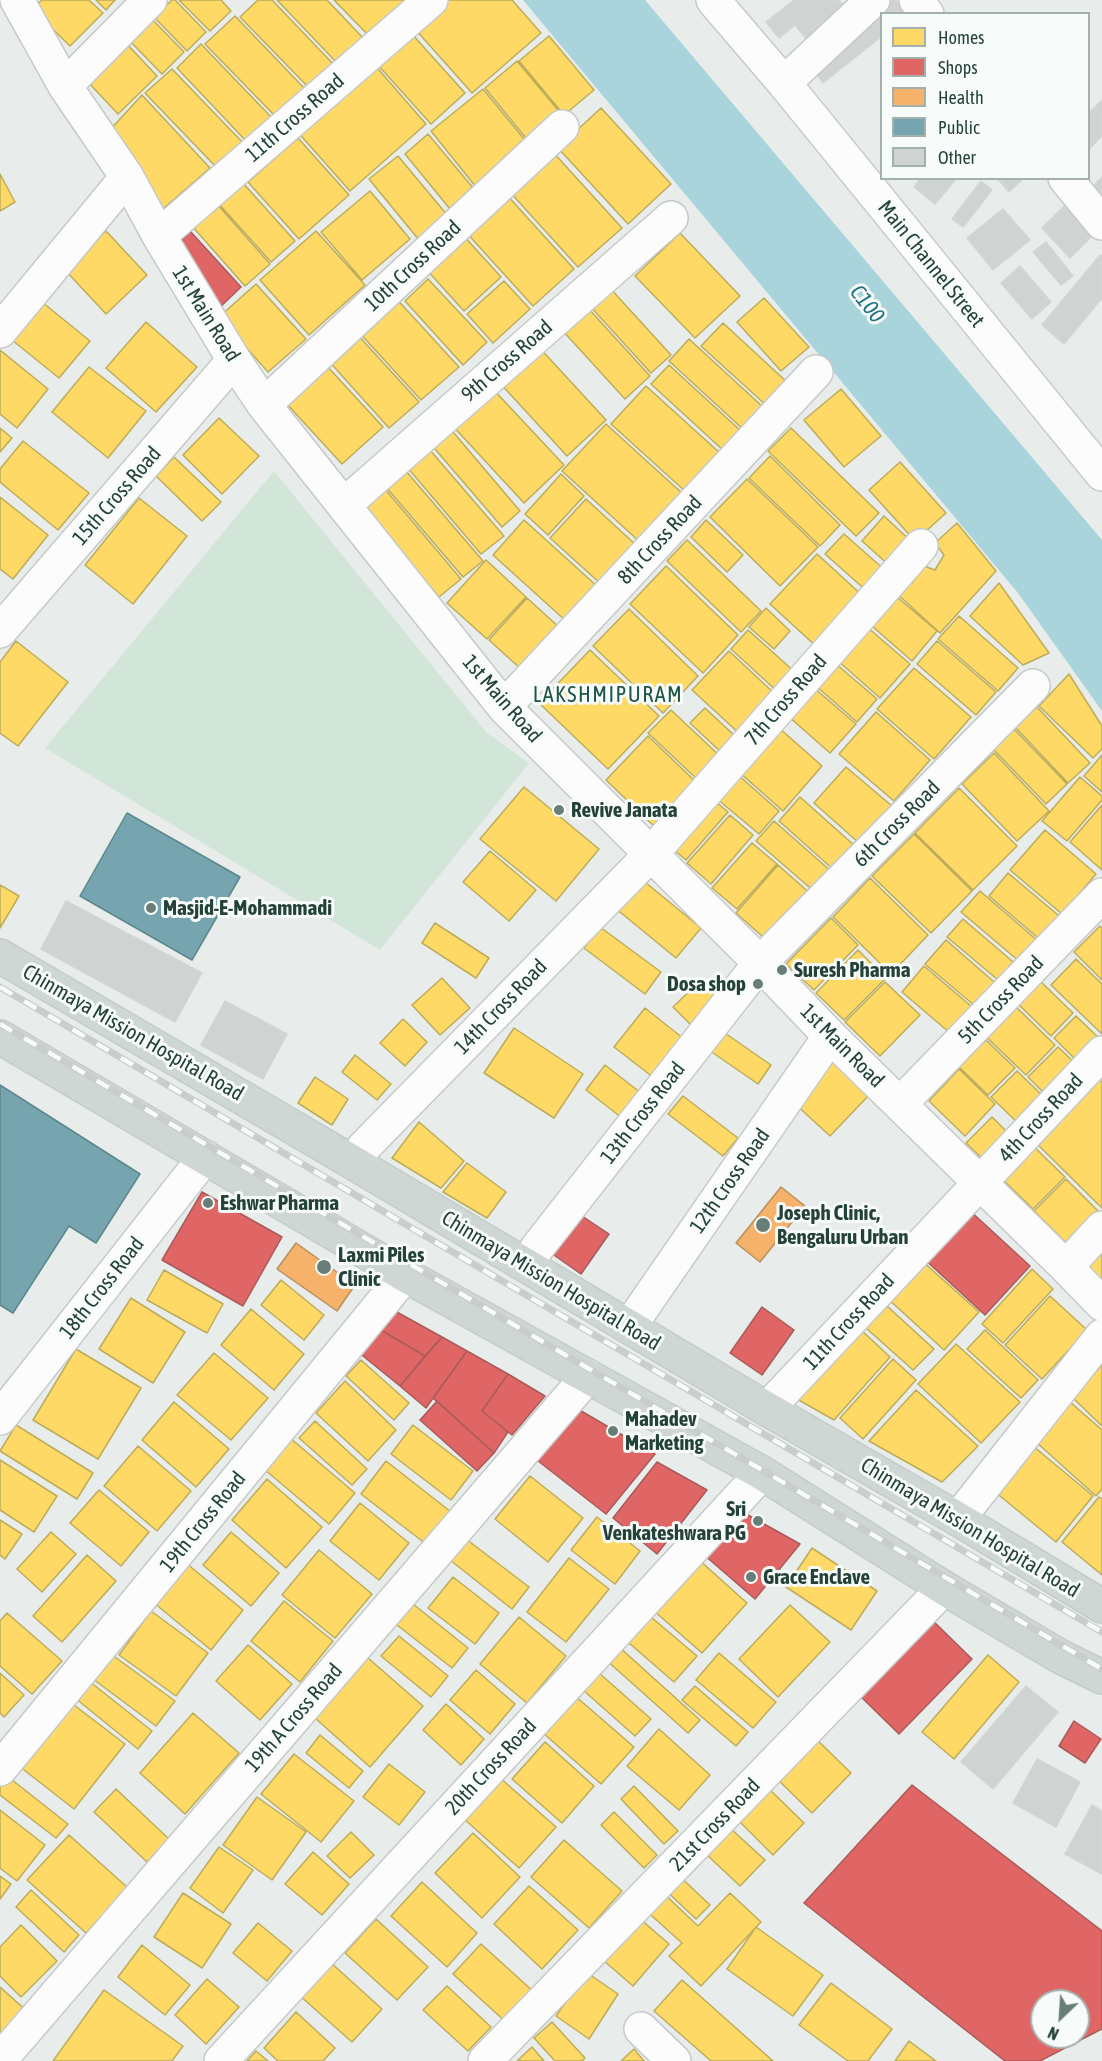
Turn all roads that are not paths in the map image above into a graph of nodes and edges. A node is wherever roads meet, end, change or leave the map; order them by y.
1 (3, 0) edge
2 (17, 0) edge
3 (150, 0) edge
4 (430, 0) edge
5 (713, 0) edge
6 (873, 0) edge
7 (916, 0) edge
8 (0, 4) edge
9 (925, 12) edge
10 (784, 83) junction
11 (65, 86) junction
12 (562, 127) dead end
13 (127, 177) junction
14 (1067, 180) edge
15 (671, 218) dead end
16 (1102, 223) edge
17 (159, 236) junction
18 (0, 331) edge
19 (234, 360) junction
20 (816, 372) dead end
21 (264, 405) junction
22 (1102, 474) edge
23 (344, 505) junction
24 (921, 546) dead end
25 (0, 631) edge
26 (1033, 686) dead end
27 (504, 707) junction
28 (651, 854) junction
29 (1102, 895) edge
30 (0, 956) edge
31 (760, 963) junction
32 (830, 1036) junction
33 (0, 1037) edge
34 (1102, 1053) edge
35 (900, 1104) junction
36 (205, 1157) junction
37 (354, 1163) junction
38 (980, 1183) junction
39 (1102, 1228) edge
40 (527, 1265) junction
41 (1066, 1267) junction
42 (405, 1275) junction
43 (1102, 1304) edge
44 (629, 1327) junction
45 (1102, 1336) edge
46 (588, 1376) junction
47 (767, 1409) junction
48 (0, 1418) edge
49 (762, 1473) junction
50 (958, 1519) junction
51 (944, 1588) junction
52 (1102, 1606) edge
53 (1102, 1677) edge
54 (0, 1768) edge
55 (641, 2029) dead end
56 (0, 2060) edge
57 (221, 2061) edge
58 (485, 2061) edge
59 (674, 2061) edge

1 - 8 street
2 - 11 street, 1st Main Road
3 - 11 street
4 - 17 street, 11th Cross Road
5 - 10 street, Main Channel Street
6 - 10 street
7 - 9 street
10 - 22 street, Main Channel Street
11 - 13 street, 1st Main Road
12 - 21 street, 10th Cross Road
13 - 17 street, 1st Main Road
13 - 18 street
14 - 16 street
15 - 23 street, 9th Cross Road
17 - 19 street, 1st Main Road
19 - 21 street, 1st Main Road
19 - 25 street, 15th Cross Road
20 - 27 street, 8th Cross Road
21 - 23 street, 1st Main Road
23 - 27 street, 1st Main Road
24 - 28 street, 7th Cross Road
26 - 31 street, 6th Cross Road
27 - 28 street, 1st Main Road
28 - 31 street, 1st Main Road
28 - 37 street, 14th Cross Road
29 - 35 street, 5th Cross Road
30 - 37 main road, Chinmaya Mission Hospital Road
31 - 32 street, 1st Main Road
31 - 40 street, 13th Cross Road
32 - 35 street, 1st Main Road
32 - 44 street, 12th Cross Road
33 - 36 main road
34 - 38 street, 4th Cross Road
35 - 38 street, 1st Main Road
36 - 42 main road
36 - 48 street, 18th Cross Road
37 - 40 main road, Chinmaya Mission Hospital Road
38 - 41 street, 1st Main Road
38 - 47 street, 11th Cross Road
39 - 41 street
40 - 44 main road, Chinmaya Mission Hospital Road
41 - 43 street, 1st Main Road
42 - 46 main road
42 - 54 street, 19th Cross Road
44 - 47 main road, Chinmaya Mission Hospital Road
45 - 50 street
46 - 49 main road
46 - 56 street, 19th A Cross Road
47 - 50 main road, Chinmaya Mission Hospital Road
49 - 51 main road
49 - 57 street, 20th Cross Road
50 - 52 main road, Chinmaya Mission Hospital Road
51 - 53 main road
51 - 58 street, 21st Cross Road
55 - 59 street

